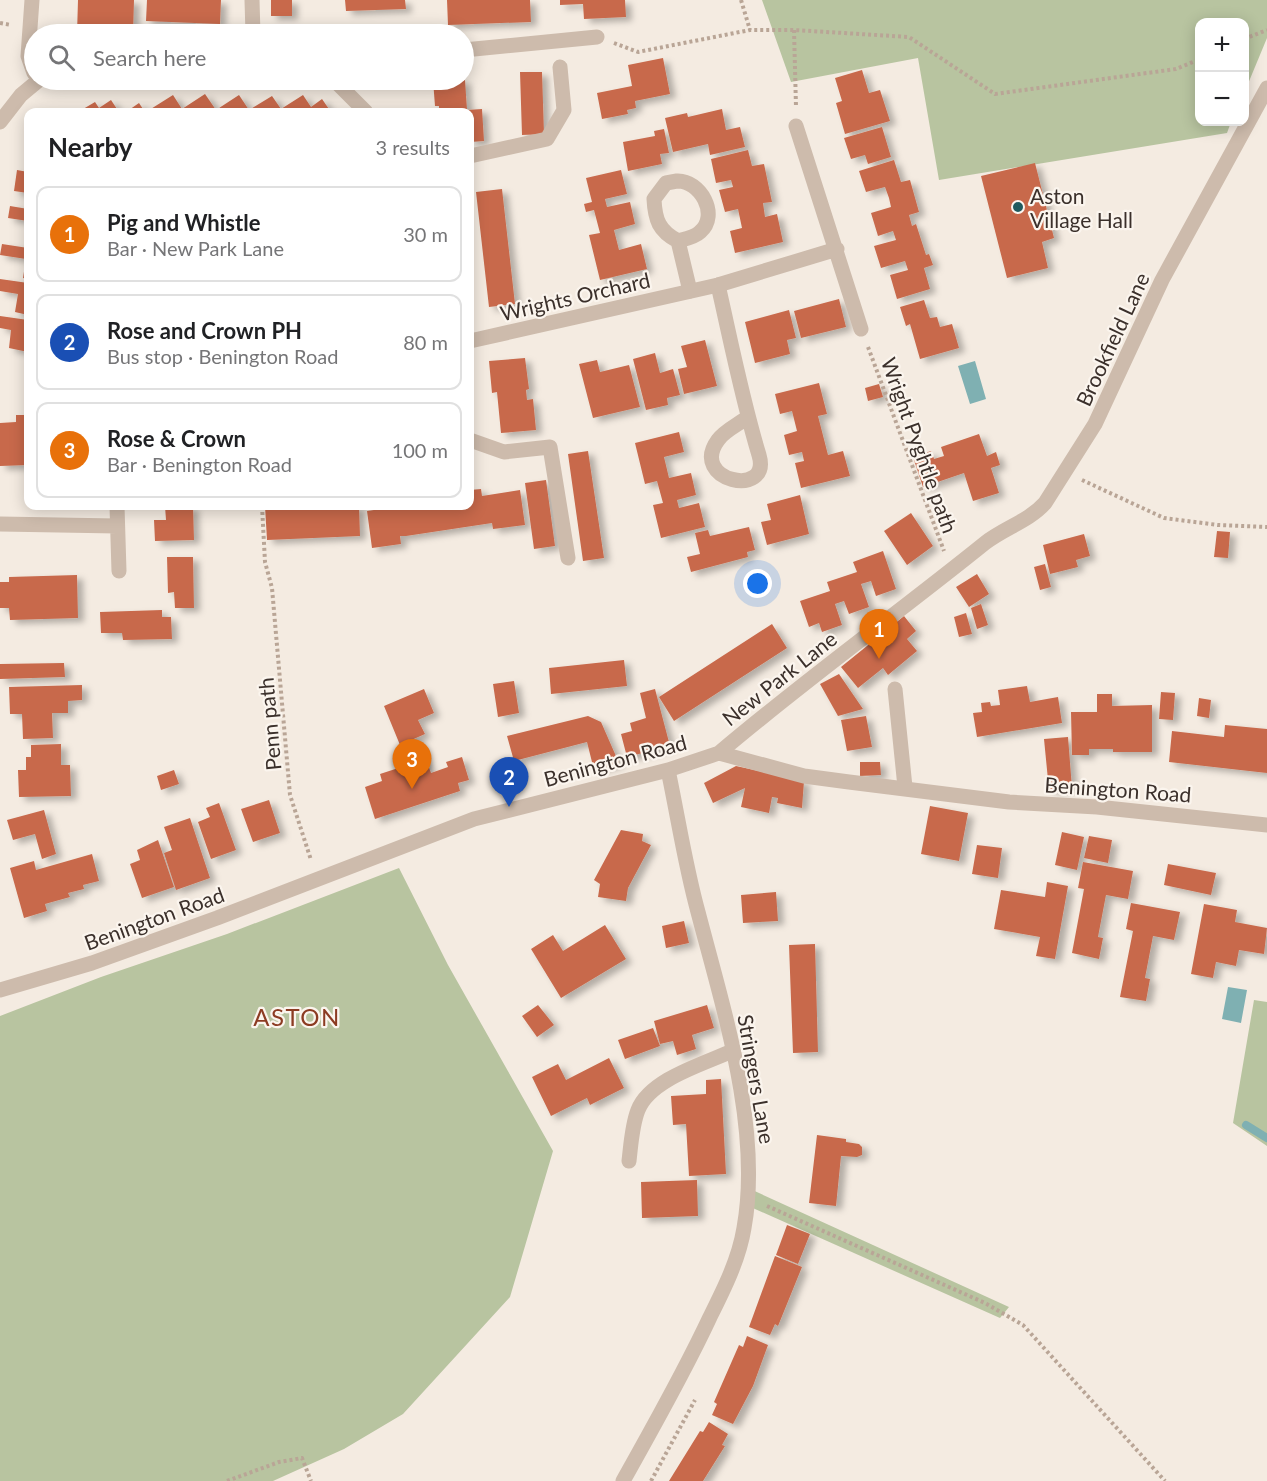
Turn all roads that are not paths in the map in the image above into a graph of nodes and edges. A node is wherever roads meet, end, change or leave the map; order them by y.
1 (32, 0) edge
2 (252, 0) edge
3 (30, 24) edge
4 (253, 24) edge
5 (597, 37) road end
6 (474, 49) edge
7 (560, 67) dead end
8 (1267, 88) edge
9 (27, 90) edge
10 (344, 90) edge
11 (362, 108) edge
12 (0, 122) edge
13 (796, 126) road end
14 (474, 155) edge
15 (678, 241) dead end
16 (837, 249) junction
17 (718, 285) junction
18 (690, 291) junction
19 (861, 329) road end
20 (474, 340) edge
21 (748, 417) dead end
22 (474, 441) edge
23 (117, 510) edge
24 (0, 524) edge
25 (117, 526) junction
26 (568, 558) dead end
27 (119, 571) dead end
28 (951, 571) joint
29 (895, 689) dead end
30 (719, 753) junction
31 (668, 770) junction
32 (905, 787) junction
33 (1267, 825) edge
34 (0, 990) edge
35 (732, 1051) junction
36 (628, 1161) dead end
37 (623, 1481) edge

1 - 3 street
2 - 4 street
5 - 6 street
7 - 14 street
8 - 28 street, Brookfield Lane
9 - 12 street
10 - 11 street
13 - 16 street
15 - 18 street
16 - 17 street, Wrights Orchard
16 - 19 street
17 - 18 street, Wrights Orchard
17 - 21 street
18 - 20 street, Wrights Orchard
22 - 26 street
23 - 25 street
24 - 25 street
25 - 27 street
28 - 30 street, New Park Lane
29 - 32 street
30 - 31 street, Benington Road
30 - 32 street, Benington Road
31 - 34 street, Benington Road
31 - 35 street, Stringers Lane
32 - 33 street, Benington Road
35 - 36 street
35 - 37 street, Stringers Lane

